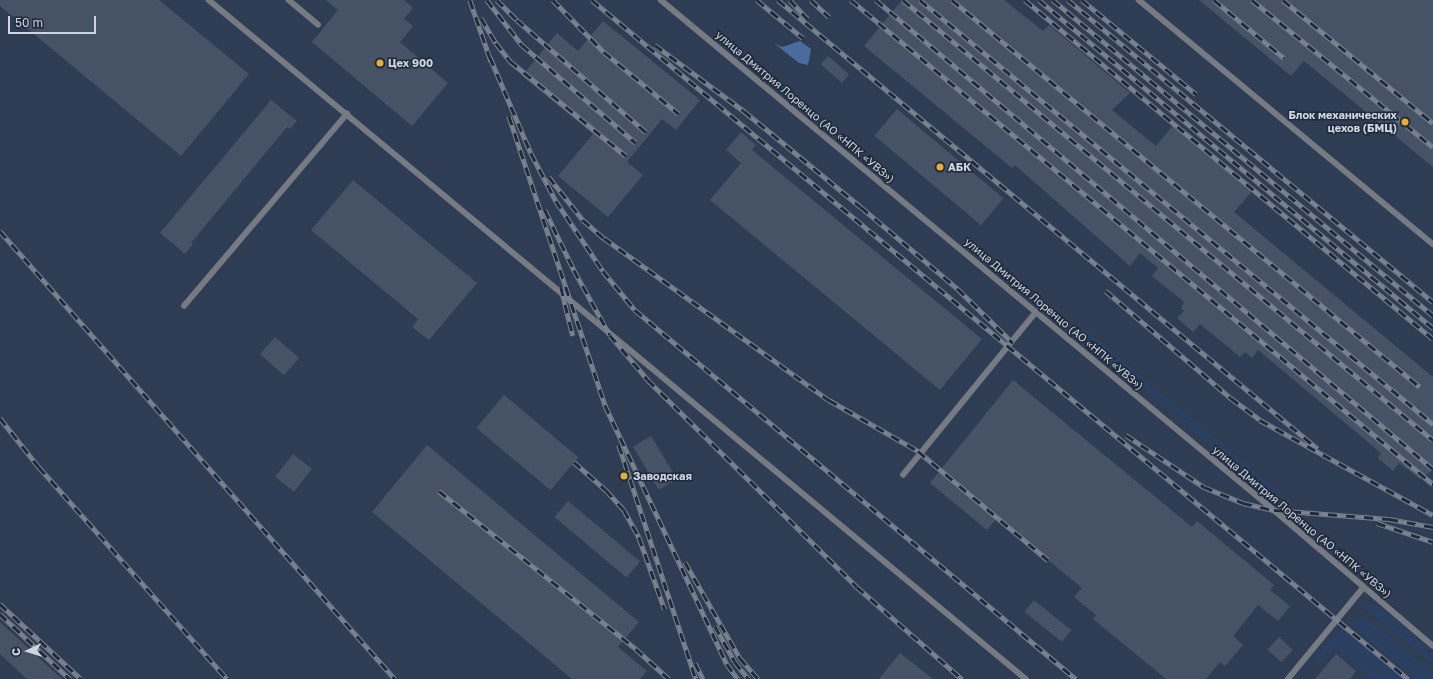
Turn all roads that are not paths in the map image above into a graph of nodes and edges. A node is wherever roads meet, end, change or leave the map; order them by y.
1 (209, 0) edge
2 (289, 0) edge
3 (661, 0) edge
4 (1139, 0) edge
5 (318, 24) dead end
6 (347, 114) junction
7 (1433, 244) edge
8 (184, 306) dead end
9 (1036, 312) junction
10 (902, 475) dead end
11 (1363, 588) junction
12 (1433, 646) edge
13 (1026, 679) edge
14 (1288, 679) edge

1 - 6 lane
2 - 5 lane
3 - 9 lane, улица Дмитрия Лоренцо (АО «НПК «УВЗ»)
4 - 7 lane
6 - 8 lane
6 - 13 lane
9 - 10 lane
9 - 11 lane, улица Дмитрия Лоренцо (АО «НПК «УВЗ»)
11 - 12 lane, улица Дмитрия Лоренцо (АО «НПК «УВЗ»)
11 - 14 lane

